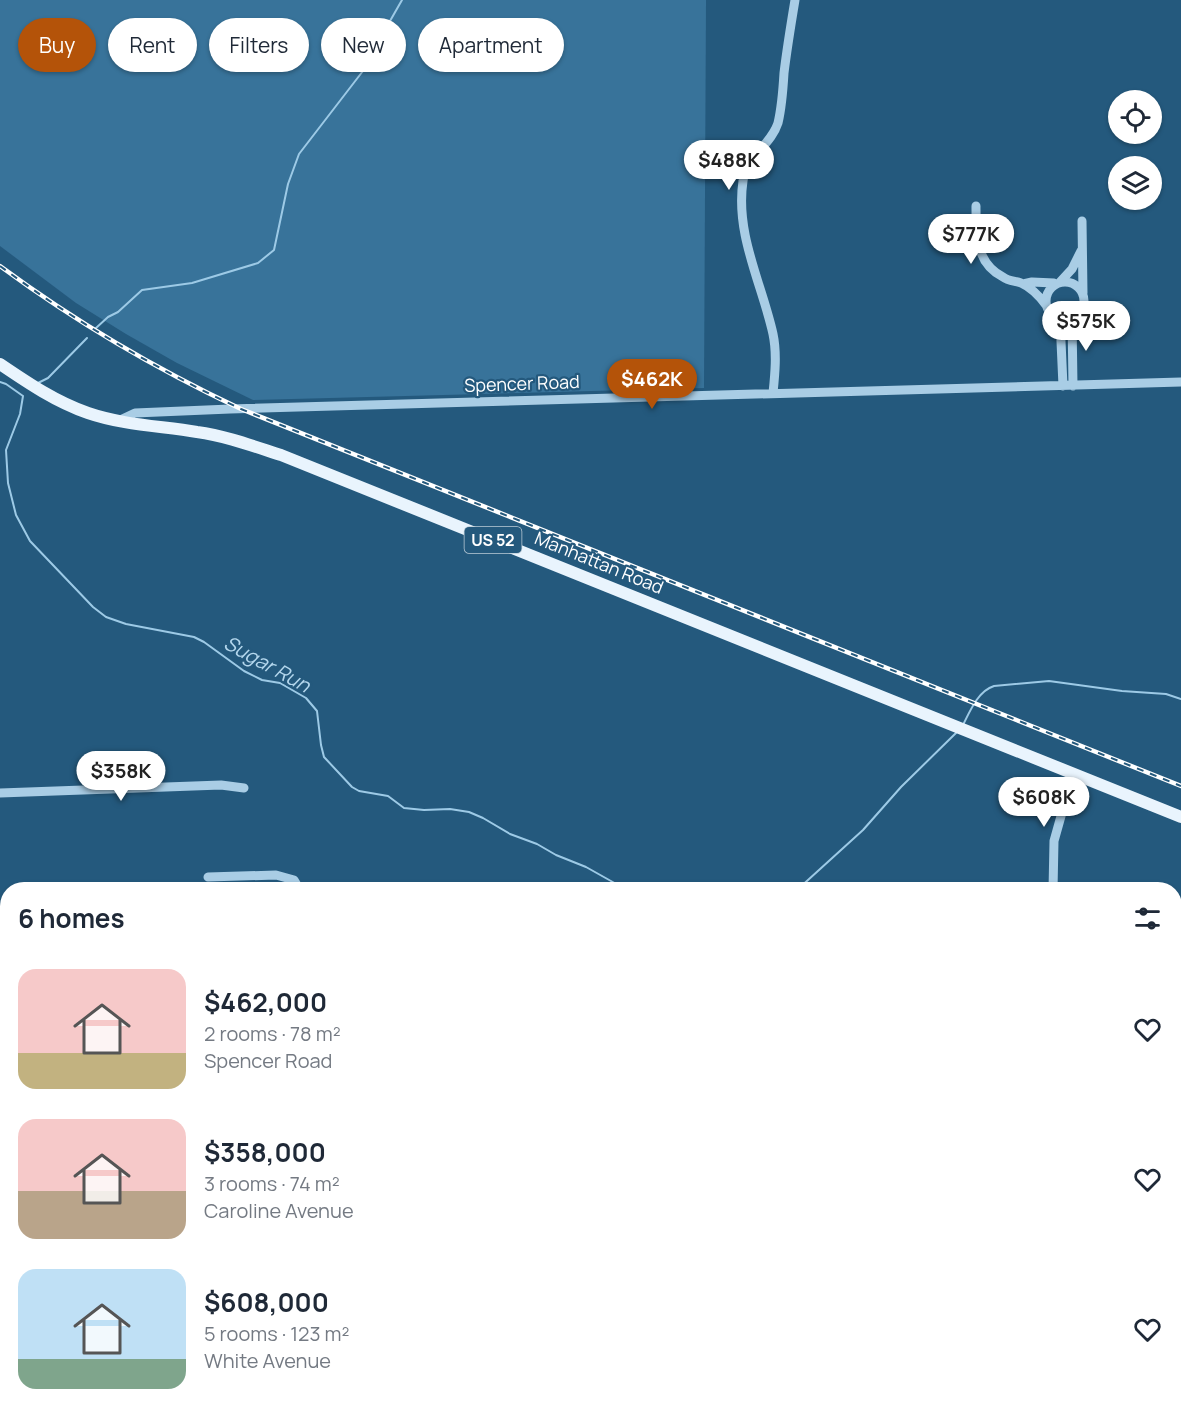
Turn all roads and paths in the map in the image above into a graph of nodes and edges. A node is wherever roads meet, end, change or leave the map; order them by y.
1 (795, 0) edge
2 (976, 206) dead end
3 (1082, 221) dead end
4 (1082, 249) junction
5 (1057, 283) junction
6 (1023, 284) junction
7 (1083, 293) junction
8 (1046, 305) junction
9 (1072, 318) junction
10 (1060, 319) junction
11 (0, 364) edge
12 (1181, 382) edge
13 (1063, 386) junction
14 (1073, 386) junction
15 (773, 393) junction
16 (118, 421) junction
17 (1076, 775) junction
18 (244, 788) dead end
19 (0, 793) edge
20 (1181, 817) edge
21 (208, 878) dead end
22 (295, 882) edge
23 (1053, 882) edge

1 - 15 street
2 - 6 street
3 - 4 street
4 - 5 street
4 - 7 street
5 - 6 street
5 - 7 street
5 - 8 street
6 - 8 street
7 - 9 street
8 - 10 street
9 - 10 street
9 - 14 street
10 - 13 street
11 - 16 main road, Manhattan Road / US 52
12 - 14 street, Spencer Road
13 - 14 street, Spencer Road
13 - 15 street, Spencer Road
15 - 16 street, Spencer Road
16 - 17 main road, Manhattan Road / US 52
17 - 20 main road, Manhattan Road / US 52
17 - 23 street
18 - 19 street
21 - 22 street

